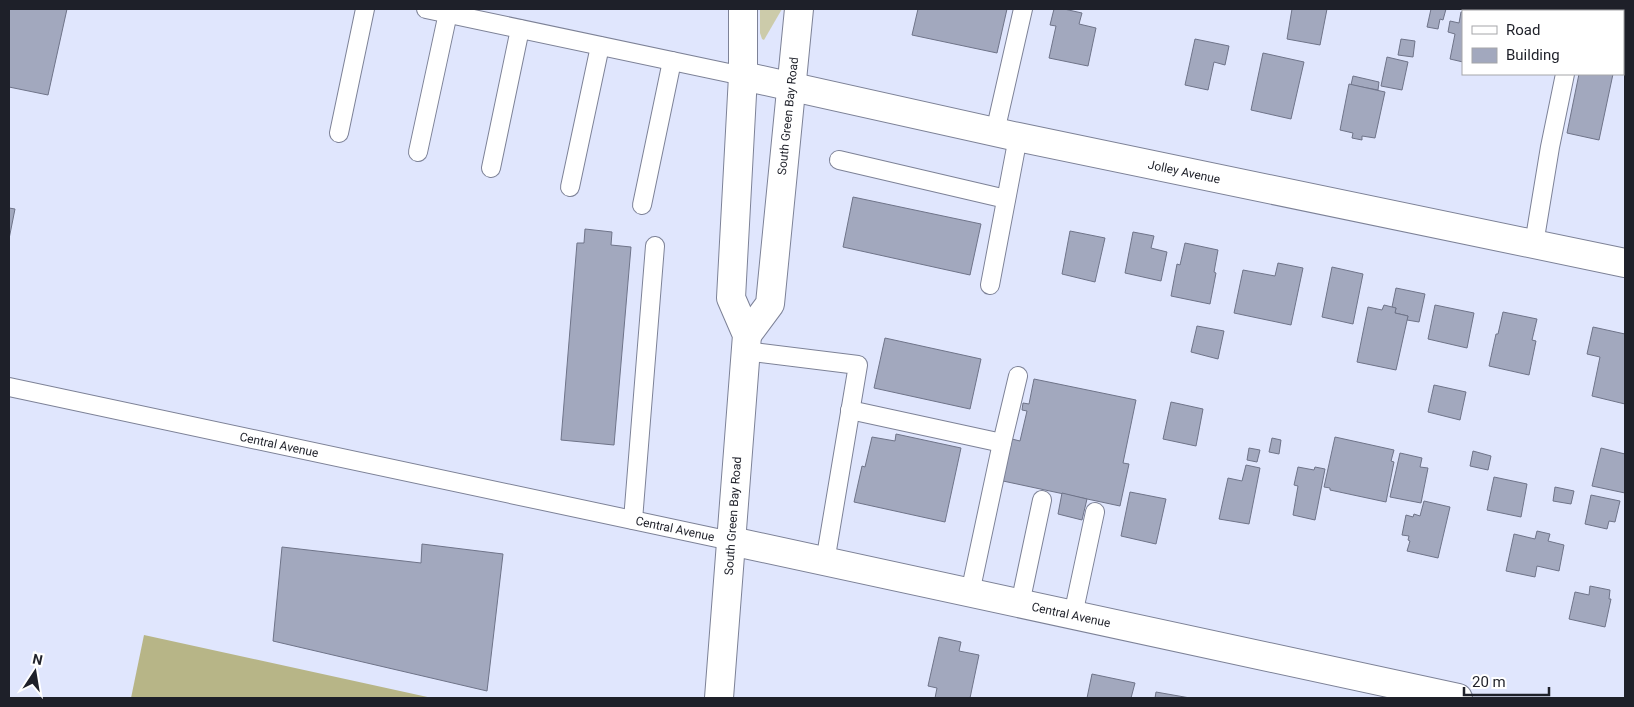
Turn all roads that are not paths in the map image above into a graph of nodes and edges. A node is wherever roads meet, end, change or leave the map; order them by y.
1 (365, 9) edge
2 (426, 9) edge
3 (743, 9) edge
4 (799, 9) edge
5 (1023, 9) edge
6 (448, 13) junction
7 (520, 29) junction
8 (600, 46) junction
9 (672, 61) junction
10 (1565, 75) edge
11 (743, 76) junction
12 (791, 86) junction
13 (339, 133) dead end
14 (1006, 135) junction
15 (418, 152) dead end
16 (839, 160) dead end
17 (491, 168) dead end
18 (570, 187) dead end
19 (1006, 199) junction
20 (642, 205) dead end
21 (1534, 244) junction
22 (655, 246) dead end
23 (1625, 262) edge
24 (990, 284) dead end
25 (746, 343) junction
26 (1018, 376) dead end
27 (9, 387) edge
28 (850, 410) junction
29 (1002, 443) junction
30 (1042, 500) dead end
31 (1095, 512) dead end
32 (632, 520) junction
33 (731, 541) junction
34 (825, 562) junction
35 (970, 593) junction
36 (1020, 604) junction
37 (1073, 615) junction
38 (720, 698) edge
39 (1458, 698) edge

1 - 13 lane
2 - 6 lane
3 - 11 street, South Green Bay Road
4 - 12 street, South Green Bay Road
5 - 14 lane
6 - 7 lane
6 - 15 lane
7 - 8 lane
7 - 17 lane
8 - 9 lane
8 - 18 lane
9 - 11 lane
9 - 20 lane
10 - 21 lane
11 - 12 street, Jolley Avenue
11 - 25 street, South Green Bay Road
12 - 14 street, Jolley Avenue
12 - 25 street, South Green Bay Road
14 - 19 lane
14 - 21 street, Jolley Avenue
16 - 19 lane
19 - 24 lane
21 - 23 street, Jolley Avenue
22 - 32 lane
25 - 28 lane
25 - 33 street, South Green Bay Road
26 - 29 lane
27 - 32 lane, Central Avenue
28 - 29 lane
28 - 34 lane
29 - 35 lane
30 - 36 lane
31 - 37 lane
32 - 33 lane, Central Avenue
33 - 34 street, Central Avenue
33 - 38 street, South Green Bay Road
34 - 35 street, Central Avenue
35 - 36 street, Central Avenue
36 - 37 street, Central Avenue
37 - 39 street, Central Avenue

